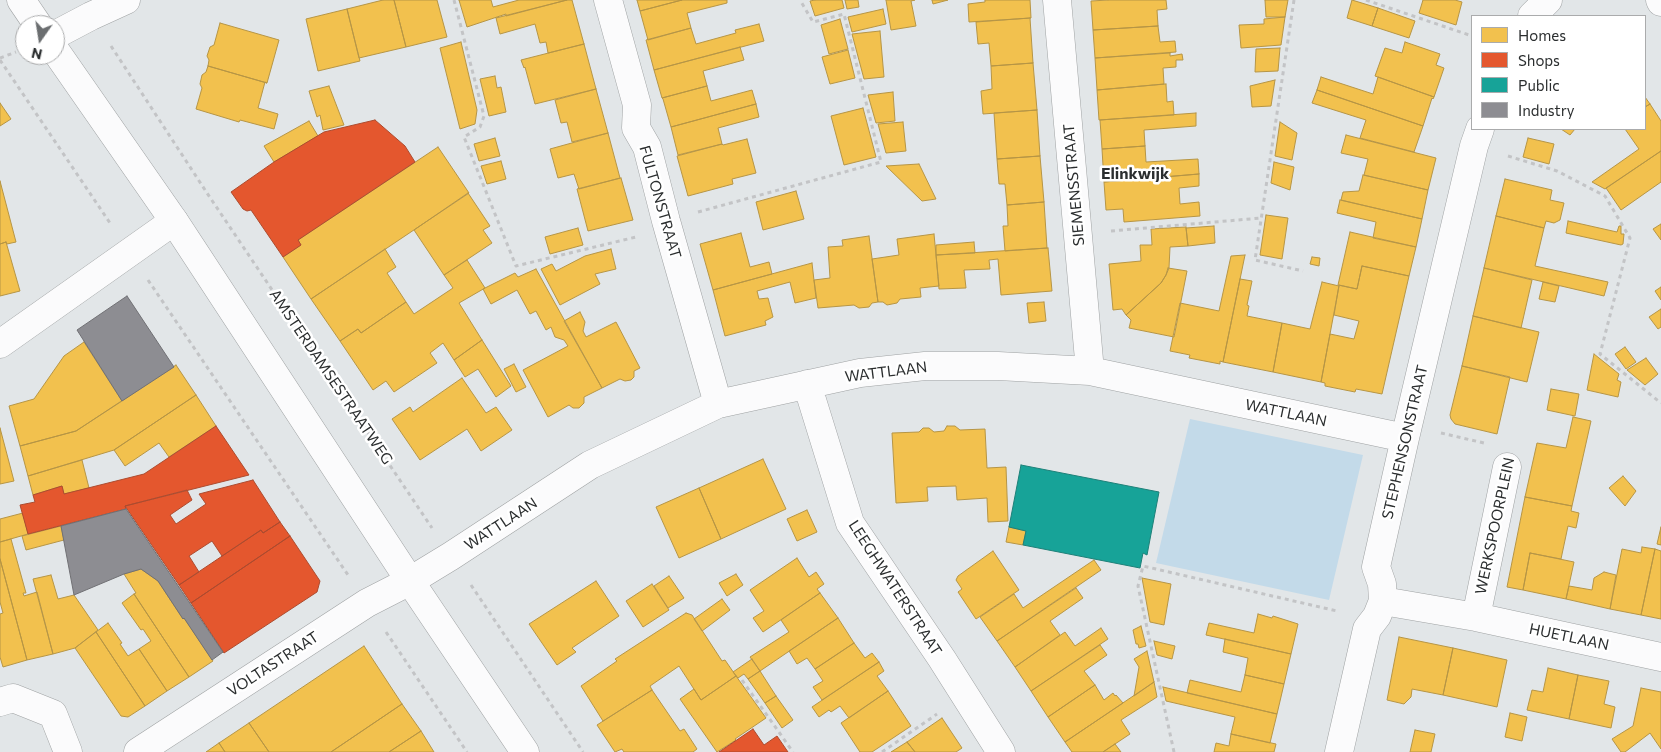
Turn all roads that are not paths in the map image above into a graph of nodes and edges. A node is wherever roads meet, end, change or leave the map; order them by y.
1 (21, 0) edge
2 (126, 0) edge
3 (608, 0) edge
4 (1058, 0) edge
5 (1548, 0) edge
6 (31, 15) edge
7 (1533, 15) edge
8 (65, 30) edge
9 (65, 64) edge
10 (1477, 137) edge
11 (174, 221) junction
12 (0, 344) edge
13 (1090, 371) junction
14 (807, 384) junction
15 (718, 404) junction
16 (1405, 438) junction
17 (1507, 468) road end
18 (410, 581) junction
19 (1383, 601) junction
20 (1476, 618) junction
21 (1661, 657) edge
22 (0, 702) edge
23 (68, 752) edge
24 (138, 752) edge
25 (525, 752) edge
26 (1001, 752) edge
27 (1339, 752) edge

1 - 6 street
2 - 8 street
3 - 15 street, FULTONSTRAAT
4 - 13 street, SIEMENSSTRAAT
5 - 7 street
9 - 11 street
10 - 16 street, STEPHENSONSTRAAT
11 - 12 street
11 - 18 street
13 - 14 street, WATTLAAN
13 - 16 street, WATTLAAN
14 - 15 street, WATTLAAN
14 - 26 street, LEEGHWATERSTRAAT
15 - 18 street, WATTLAAN
16 - 19 street, STEPHENSONSTRAAT
17 - 20 street, WERKSPOORPLEIN
18 - 24 street, VOLTASTRAAT
18 - 25 street
19 - 20 street
19 - 27 street
20 - 21 street, HUETLAAN
22 - 23 street

